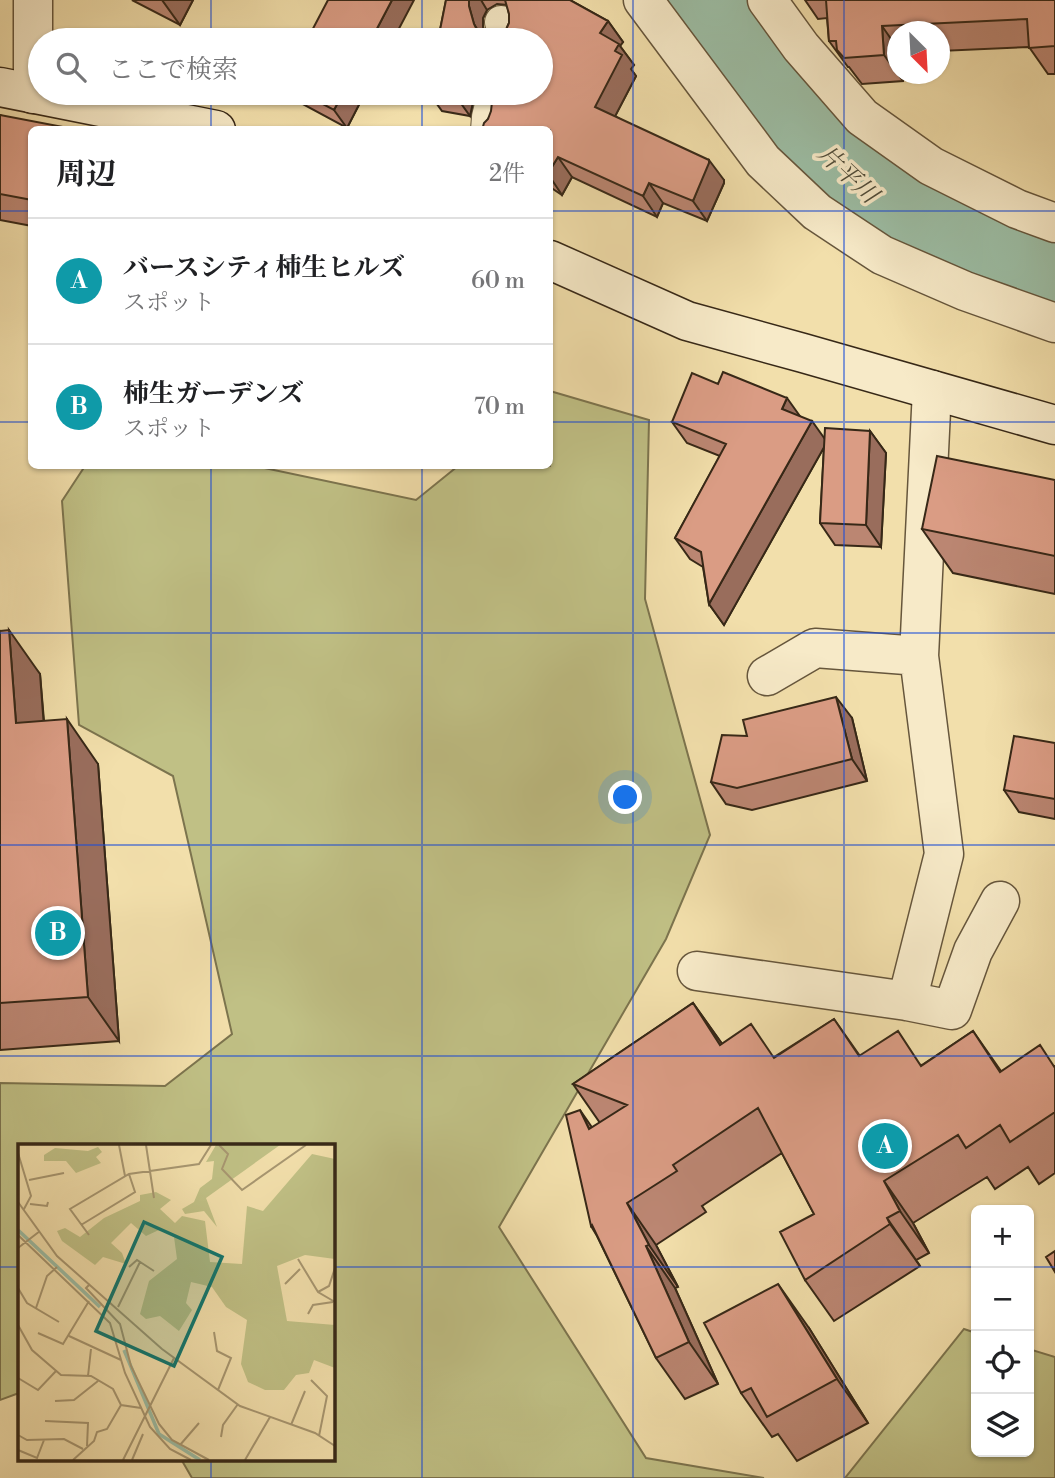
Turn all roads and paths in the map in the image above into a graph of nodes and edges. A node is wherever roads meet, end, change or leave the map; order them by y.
1 (33, 0) edge
2 (643, 0) edge
3 (767, 0) edge
4 (28, 28) edge
5 (28, 28) edge
6 (17, 91) edge
7 (88, 105) edge
8 (491, 105) edge
9 (196, 126) edge
10 (487, 126) edge
11 (1055, 223) edge
12 (553, 261) edge
13 (1055, 324) edge
14 (933, 390) junction
15 (1055, 425) edge
16 (919, 656) junction
17 (767, 676) dead end
18 (1000, 901) dead end
19 (697, 971) dead end
20 (907, 1001) junction

1 - 5 street
2 - 13 street
3 - 11 street
4 - 6 street
7 - 9 street
8 - 10 lane
12 - 14 street
14 - 15 street
14 - 16 street
16 - 17 street
16 - 20 street
18 - 20 street
19 - 20 street

